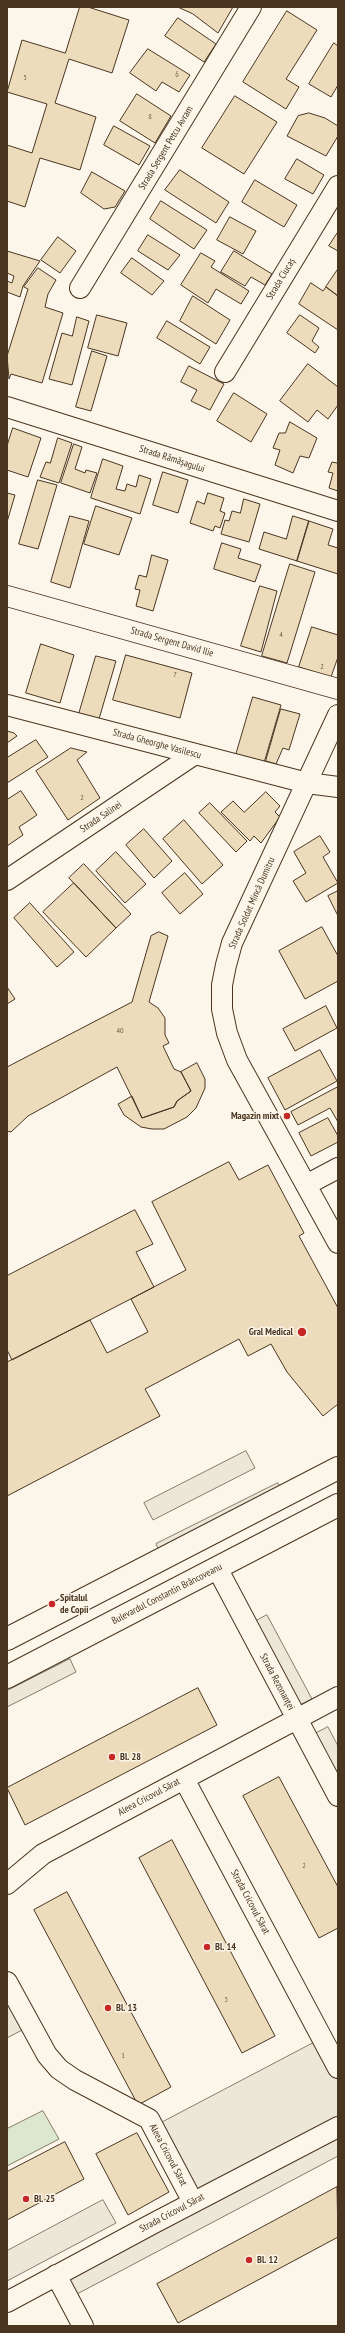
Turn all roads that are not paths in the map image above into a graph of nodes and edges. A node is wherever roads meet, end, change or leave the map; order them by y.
1 (251, 7) edge
2 (338, 186) edge
3 (80, 288) dead end
4 (225, 372) dead end
5 (7, 407) edge
6 (338, 511) edge
7 (7, 596) edge
8 (338, 689) edge
9 (7, 705) edge
10 (338, 716) edge
11 (196, 754) junction
12 (307, 783) junction
13 (338, 787) edge
14 (7, 880) edge
15 (338, 1168) edge
16 (306, 1185) junction
17 (338, 1243) edge
18 (338, 1468) edge
19 (311, 1482) junction
20 (332, 1508) edge
21 (217, 1568) junction
22 (7, 1639) edge
23 (7, 1677) edge
24 (338, 1697) edge
25 (297, 1719) junction
26 (184, 1779) junction
27 (338, 1796) edge
28 (7, 1884) edge
29 (7, 1982) edge
30 (338, 2068) edge
31 (338, 2127) edge
32 (193, 2202) junction
33 (56, 2275) junction
34 (7, 2302) edge
35 (83, 2326) edge

1 - 3 street, Strada Sergent Petcu Avram
2 - 4 street, Strada Ciucaș
5 - 6 street, Strada Rămășagului
7 - 8 street, Strada Sergent David Ilie
9 - 11 street, Strada Gheorghe Vasilescu
10 - 12 street, Strada Soldat Mincă Dumitru
11 - 12 street, Strada Gheorghe Vasilescu
11 - 14 street, Strada Salinei
12 - 13 street, Strada Gheorghe Vasilescu
12 - 16 street, Strada Soldat Mincă Dumitru
15 - 16 street
16 - 17 street, Strada Soldat Mincă Dumitru
18 - 19 main road
19 - 20 main road, Bulevardul Constantin Brâncoveanu
19 - 22 main road
20 - 21 main road, Bulevardul Constantin Brâncoveanu
21 - 23 main road, Bulevardul Constantin Brâncoveanu
21 - 25 street, Strada Rezonanței
24 - 25 street, Aleea Cricovul Sărat
25 - 26 street, Aleea Cricovul Sărat
25 - 27 street, Strada Rezonanței
26 - 28 street, Aleea Cricovul Sărat
26 - 30 street, Strada Cricovul Sărat
29 - 32 street, Aleea Cricovul Sărat
31 - 32 street, Strada Cricovul Sărat
32 - 33 street, Strada Cricovul Sărat
33 - 34 street, Strada Cricovul Sărat
33 - 35 street

